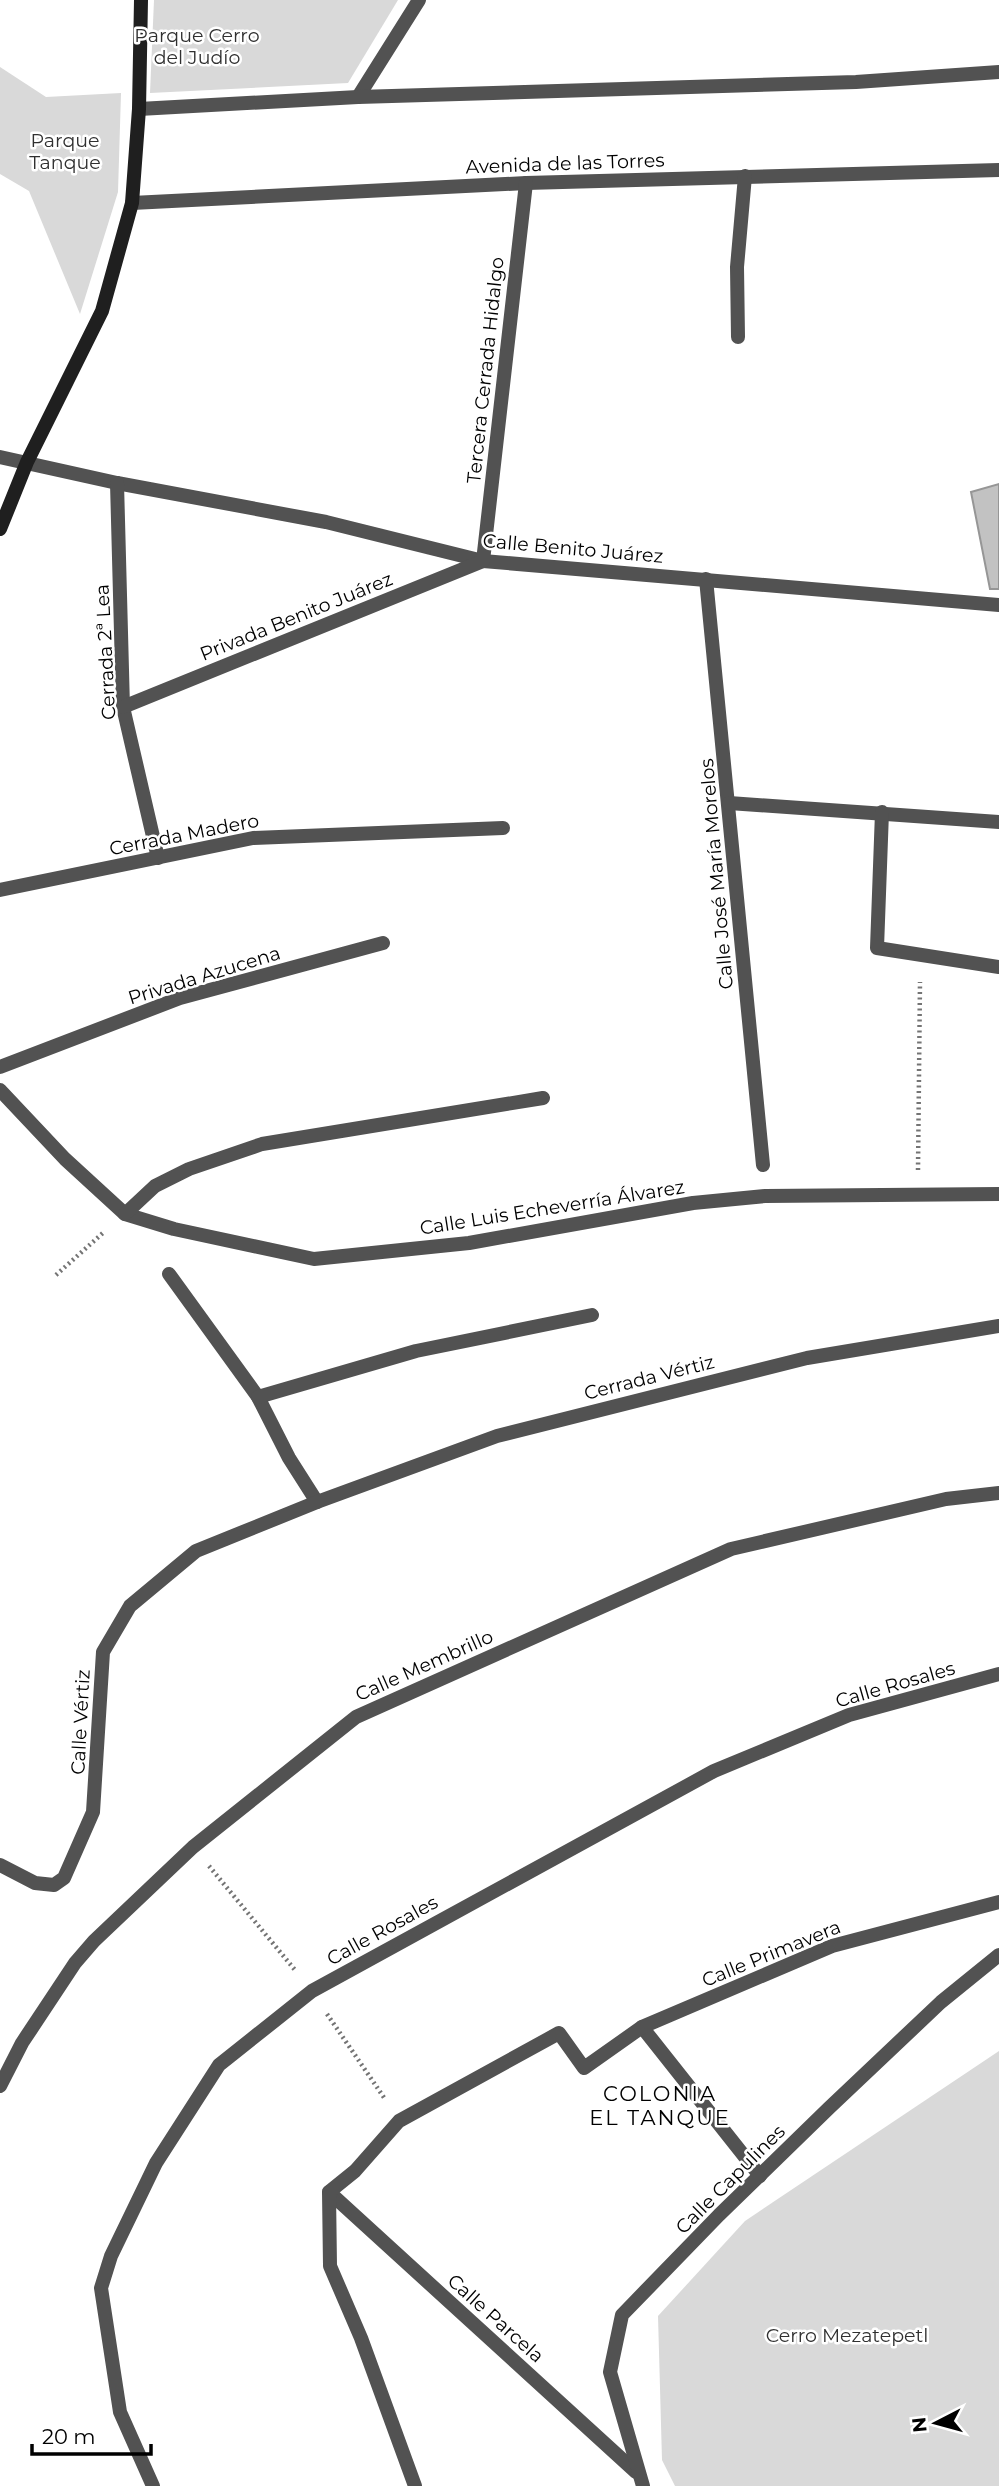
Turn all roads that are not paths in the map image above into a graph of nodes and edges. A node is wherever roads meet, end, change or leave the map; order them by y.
1 (141, 0) edge
2 (419, 0) edge
3 (999, 72) edge
4 (358, 97) junction
5 (139, 109) junction
6 (999, 170) edge
7 (746, 176) junction
8 (526, 183) junction
9 (132, 203) junction
10 (738, 337) dead end
11 (0, 457) edge
12 (27, 462) junction
13 (117, 483) junction
14 (0, 529) edge
15 (483, 561) junction
16 (706, 579) junction
17 (999, 605) edge
18 (123, 707) junction
19 (729, 803) junction
20 (882, 812) junction
21 (999, 822) edge
22 (503, 828) dead end
23 (158, 858) junction
24 (0, 890) edge
25 (383, 943) dead end
26 (999, 968) edge
27 (0, 1067) edge
28 (0, 1090) edge
29 (543, 1098) dead end
30 (763, 1165) dead end
31 (999, 1194) edge
32 (125, 1214) junction
33 (169, 1274) dead end
34 (592, 1315) dead end
35 (999, 1326) edge
36 (258, 1397) junction
37 (999, 1493) edge
38 (317, 1502) junction
39 (999, 1674) edge
40 (0, 1865) edge
41 (999, 1902) edge
42 (999, 1955) edge
43 (642, 2027) junction
44 (0, 2086) edge
45 (760, 2176) junction
46 (329, 2192) junction
47 (640, 2479) edge
48 (153, 2486) edge
49 (415, 2486) edge

1 - 5 street
2 - 4 street
3 - 4 street
4 - 5 street
5 - 9 street
6 - 7 street, Avenida de las Torres
7 - 8 street, Avenida de las Torres
7 - 10 street
8 - 9 street, Avenida de las Torres
8 - 15 street, Tercera Cerrada Hidalgo
9 - 12 street
11 - 12 street, Calle Benito Juárez
12 - 13 street, Calle Benito Juárez
12 - 14 street
13 - 15 street, Calle Benito Juárez
13 - 18 street, Cerrada 2ª Lea
15 - 16 street, Calle Benito Juárez
15 - 18 street, Privada Benito Juárez
16 - 17 street, Calle Benito Juárez
16 - 19 street, Calle José María Morelos
18 - 23 street, Cerrada 2ª Lea
19 - 20 street
19 - 30 street, Calle José María Morelos
20 - 21 street
20 - 26 street
22 - 23 street, Cerrada Madero
23 - 24 street, Cerrada Madero
25 - 27 street, Privada Azucena
28 - 32 street, Calle Luis Echeverría Álvarez
29 - 32 street
31 - 32 street, Calle Luis Echeverría Álvarez
33 - 36 street
34 - 36 street
35 - 38 street, Cerrada Vértiz
36 - 38 street
37 - 44 street, Calle Membrillo
38 - 40 street, Calle Vértiz
39 - 48 street, Calle Rosales
41 - 43 street, Calle Primavera
42 - 45 street, Calle Capulines
43 - 45 street
43 - 46 street, Calle Primavera
45 - 47 street, Calle Capulines
46 - 47 street, Calle Parcela
46 - 49 street

